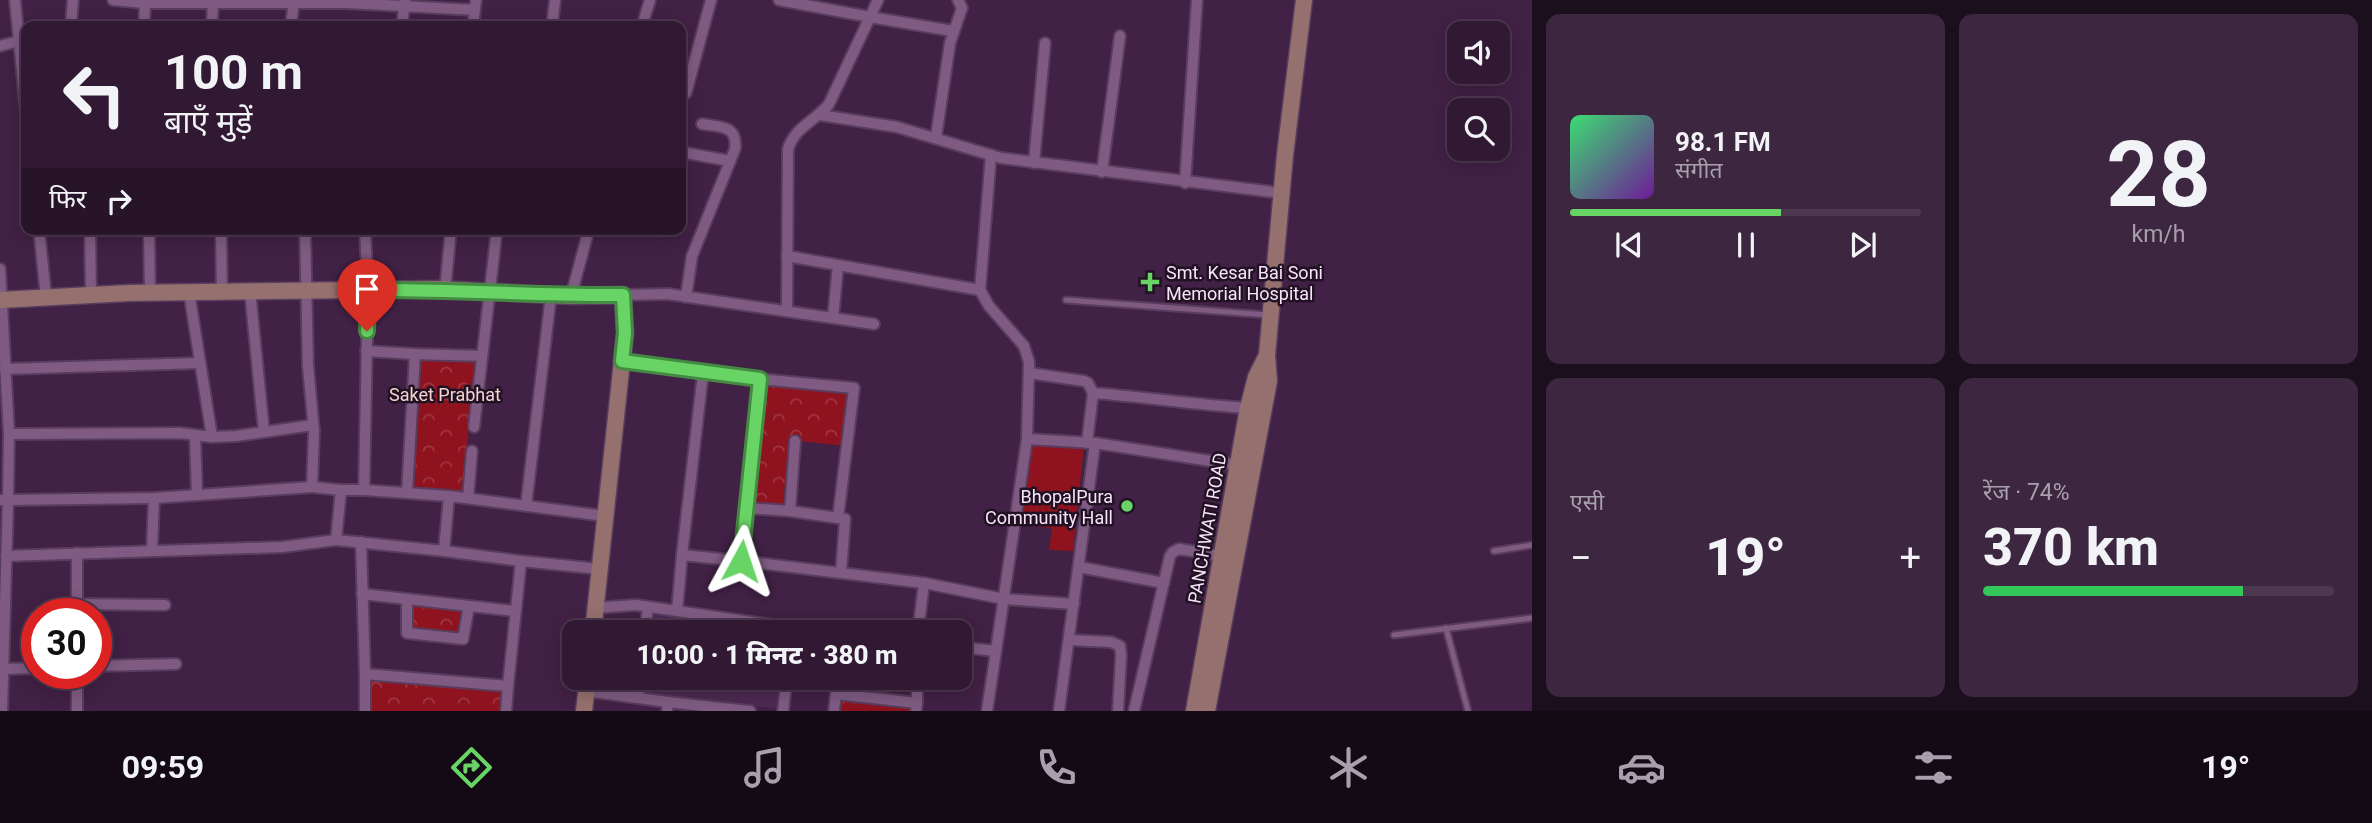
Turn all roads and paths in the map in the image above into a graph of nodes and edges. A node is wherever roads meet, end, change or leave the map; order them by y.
1 (15, 0) edge
2 (72, 0) edge
3 (113, 0) edge
4 (555, 0) edge
5 (650, 0) edge
6 (711, 0) edge
7 (779, 0) edge
8 (878, 0) edge
9 (958, 0) edge
10 (1197, 0) edge
11 (1304, 0) edge
12 (213, 1) edge
13 (293, 1) edge
14 (347, 1) edge
15 (145, 2) edge
16 (405, 3) edge
17 (475, 5) edge
18 (870, 17) junction
19 (71, 21) edge
20 (144, 21) edge
21 (212, 21) edge
22 (291, 21) edge
23 (402, 21) edge
24 (553, 21) edge
25 (644, 21) edge
26 (954, 31) junction
27 (1120, 36) dead end
28 (19, 41) junction
29 (1045, 43) dead end
30 (0, 46) edge
31 (21, 61) edge
32 (686, 93) dead end
33 (820, 115) junction
34 (702, 124) dead end
35 (936, 137) junction
36 (686, 153) edge
37 (991, 155) junction
38 (730, 161) junction
39 (1034, 163) junction
40 (1102, 172) junction
41 (1185, 183) junction
42 (1280, 193) junction
43 (40, 235) edge
44 (90, 235) edge
45 (149, 235) edge
46 (221, 235) edge
47 (305, 235) edge
48 (365, 235) edge
49 (450, 235) edge
50 (496, 235) edge
51 (587, 235) edge
52 (787, 256) junction
53 (838, 265) junction
54 (0, 269) edge
55 (445, 289) junction
56 (368, 290) junction
57 (980, 290) junction
58 (250, 291) junction
59 (306, 291) junction
60 (189, 292) junction
61 (222, 292) junction
62 (490, 292) junction
63 (150, 293) junction
64 (91, 295) junction
65 (551, 295) junction
66 (623, 295) junction
67 (571, 296) junction
68 (46, 297) junction
69 (686, 297) junction
70 (1, 300) edge
71 (1066, 300) dead end
72 (787, 311) junction
73 (1271, 315) junction
74 (833, 318) junction
75 (874, 324) dead end
76 (366, 351) junction
77 (415, 354) junction
78 (1267, 355) junction
79 (482, 356) junction
80 (622, 361) junction
81 (200, 363) junction
82 (5, 369) junction
83 (703, 373) junction
84 (1029, 373) junction
85 (760, 379) junction
86 (1093, 393) junction
87 (1248, 408) junction
88 (313, 425) junction
89 (474, 428) dead end
90 (264, 432) junction
91 (9, 435) junction
92 (195, 435) junction
93 (212, 437) junction
94 (1027, 439) junction
95 (795, 441) dead end
96 (1091, 443) junction
97 (472, 451) dead end
98 (1245, 466) junction
99 (312, 487) junction
100 (363, 489) junction
101 (341, 490) junction
102 (407, 493) junction
103 (197, 495) junction
104 (449, 496) junction
105 (154, 498) junction
106 (468, 498) junction
107 (4, 500) edge
108 (526, 506) junction
109 (746, 508) junction
110 (790, 512) junction
111 (605, 516) junction
112 (838, 518) junction
113 (336, 540) junction
114 (361, 542) junction
115 (1532, 545) edge
116 (152, 550) junction
117 (444, 551) junction
118 (1494, 551) dead end
119 (77, 553) junction
120 (682, 555) junction
121 (1222, 556) junction
122 (4, 561) edge
123 (521, 561) junction
124 (741, 561) junction
125 (1079, 567) junction
126 (600, 569) junction
127 (841, 573) junction
128 (924, 583) junction
129 (1164, 583) junction
130 (362, 594) junction
131 (77, 598) edge
132 (407, 599) junction
133 (1004, 599) junction
134 (1074, 604) junction
135 (165, 605) dead end
136 (469, 606) junction
137 (112, 607) edge
138 (648, 607) junction
139 (595, 608) junction
140 (515, 611) junction
141 (677, 611) junction
142 (1532, 618) edge
143 (594, 620) edge
144 (646, 620) edge
145 (731, 620) edge
146 (919, 620) edge
147 (1446, 628) junction
148 (1394, 635) dead end
149 (1069, 640) junction
150 (972, 648) edge
151 (996, 651) junction
152 (176, 664) dead end
153 (112, 666) edge
154 (21, 668) edge
155 (4, 669) junction
156 (365, 674) junction
157 (508, 687) junction
158 (76, 689) edge
159 (586, 690) edge
160 (609, 690) edge
161 (639, 690) edge
162 (785, 690) edge
163 (836, 690) edge
164 (836, 694) junction
165 (638, 698) junction
166 (667, 707) edge
167 (917, 707) edge
168 (721, 709) edge
169 (2, 711) edge
170 (76, 711) edge
171 (365, 711) edge
172 (506, 711) edge
173 (584, 711) edge
174 (750, 711) edge
175 (783, 711) edge
176 (834, 711) edge
177 (987, 711) edge
178 (1059, 711) edge
179 (1118, 711) edge
180 (1133, 711) edge
181 (1194, 711) edge
182 (1207, 711) edge
183 (1468, 711) edge

1 - 28 street
2 - 19 street
3 - 15 street
4 - 24 street
5 - 25 street
6 - 32 street
7 - 18 street
8 - 18 street
9 - 26 street
10 - 41 street
11 - 42 street, PANCHWATI ROAD
12 - 13 street
12 - 15 street
12 - 21 street
13 - 14 street
13 - 22 street
14 - 16 street
15 - 20 street
16 - 17 street
16 - 23 street
18 - 26 street
18 - 33 street
26 - 35 street
27 - 40 street
28 - 30 street
28 - 31 street
29 - 39 street
33 - 35 street
33 - 52 street
34 - 38 street
35 - 37 street
36 - 38 street
37 - 39 street
37 - 57 street
38 - 69 street
39 - 40 street
40 - 41 street
41 - 42 street
42 - 73 street, PANCHWATI ROAD
43 - 68 street
44 - 64 street
45 - 63 street
46 - 61 street
47 - 59 street
48 - 56 street
49 - 55 street
50 - 62 street
51 - 67 street
52 - 53 street
52 - 72 street
53 - 57 street
53 - 74 street
54 - 70 street
55 - 56 street
55 - 62 street
56 - 59 street
56 - 76 street
57 - 84 street
58 - 59 street
58 - 61 street
58 - 90 street
59 - 88 street
60 - 61 street
60 - 63 street
60 - 81 street
62 - 65 street
62 - 79 street
63 - 64 street
64 - 68 street
65 - 67 street
65 - 108 street
66 - 67 street
66 - 69 street
66 - 80 street
68 - 70 street
69 - 72 street
70 - 82 street
71 - 73 lane
72 - 74 street
73 - 78 street, PANCHWATI ROAD
74 - 75 street
76 - 77 street
76 - 100 street
77 - 79 street
77 - 102 street
78 - 87 street, PANCHWATI ROAD
78 - 98 street, PANCHWATI ROAD
79 - 89 street
80 - 83 street
80 - 111 street
81 - 82 street
81 - 93 street
82 - 91 street
83 - 85 street
83 - 120 street
84 - 86 street
84 - 94 street
85 - 109 street
85 - 112 street
86 - 87 street
86 - 96 street
87 - 98 street, PANCHWATI ROAD
88 - 90 street
88 - 99 street
90 - 93 street
91 - 92 street
91 - 107 street
92 - 93 street
92 - 103 street
94 - 96 street
94 - 133 street
95 - 110 street
96 - 98 street
96 - 125 street
97 - 106 street
98 - 121 street, PANCHWATI ROAD
98 - 182 street, PANCHWATI ROAD
99 - 101 street
99 - 103 street
100 - 101 street
100 - 102 street
101 - 113 street
102 - 104 street
103 - 105 street
104 - 106 street
104 - 117 street
105 - 107 street
105 - 116 street
106 - 108 street
107 - 122 street
108 - 111 street
109 - 110 street
109 - 124 street
110 - 112 street
111 - 126 street
112 - 127 street
113 - 114 street
113 - 116 street
114 - 117 street
114 - 130 street
115 - 118 lane
116 - 119 street
117 - 123 street
119 - 122 street
119 - 131 street
120 - 124 street
120 - 141 street
121 - 129 street
121 - 181 street, PANCHWATI ROAD
122 - 155 street
123 - 126 street
123 - 140 street
124 - 127 street
125 - 129 street
125 - 134 street
126 - 139 street
127 - 128 street
128 - 133 street
128 - 146 street
129 - 180 street
130 - 132 street
130 - 156 street
132 - 136 street
132 - 136 street
133 - 134 street
133 - 151 street
134 - 149 street
135 - 137 street
136 - 140 street
138 - 139 street
138 - 141 street
138 - 144 street
139 - 143 street
140 - 157 street
141 - 145 street
142 - 147 lane
147 - 148 lane
147 - 183 lane
149 - 178 street
149 - 179 street
150 - 151 street
151 - 177 street
152 - 153 street
154 - 155 street
155 - 169 street
156 - 157 street
156 - 171 street
157 - 172 street
158 - 170 street
159 - 173 street
160 - 165 street
161 - 165 street
162 - 175 street
163 - 164 street
164 - 167 street
164 - 176 street
165 - 166 street
166 - 168 street
168 - 174 street

